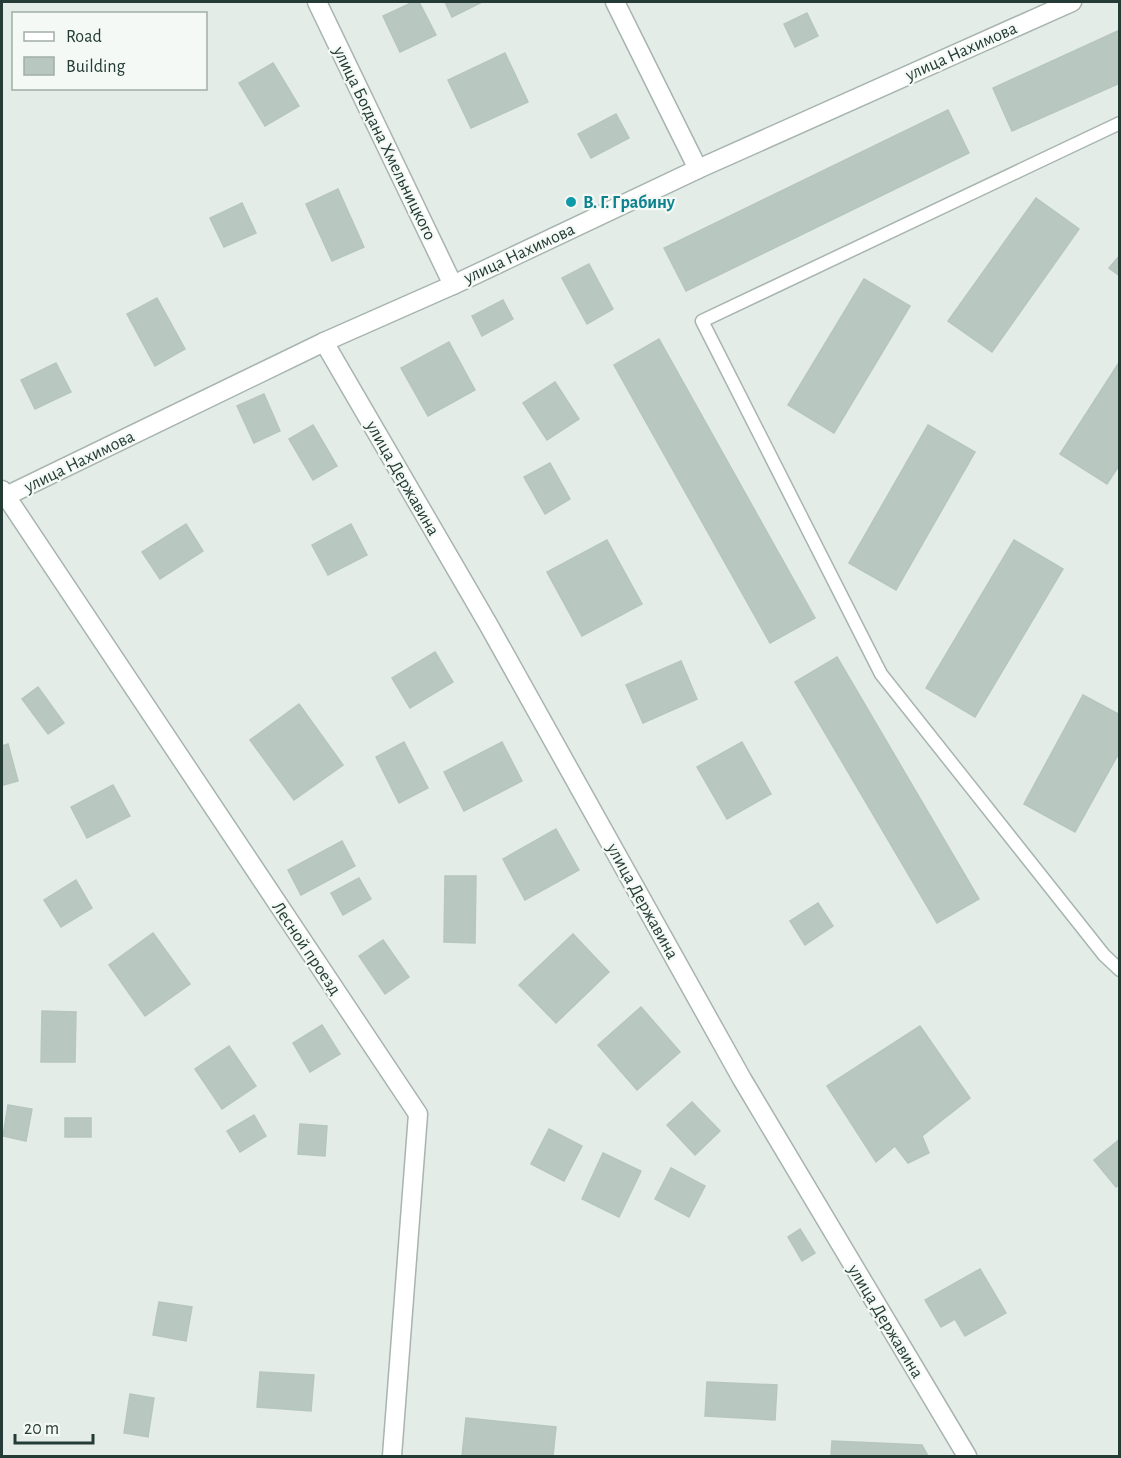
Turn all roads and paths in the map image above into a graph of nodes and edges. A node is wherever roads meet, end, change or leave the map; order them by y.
1 (317, 2) edge
2 (615, 2) edge
3 (1072, 2) edge
4 (1119, 123) edge
5 (698, 169) junction
6 (453, 285) junction
7 (324, 342) junction
8 (3, 495) edge
9 (1119, 970) edge
10 (392, 1456) edge
11 (967, 1456) edge

1 - 6 street, улица Богдана Хмельницкого
2 - 5 street
3 - 5 street, улица Нахимова
4 - 9 lane
5 - 6 street, улица Нахимова
6 - 7 street, улица Нахимова
7 - 8 street, улица Нахимова
7 - 11 street, улица Державина
8 - 10 street, Лесной проезд

